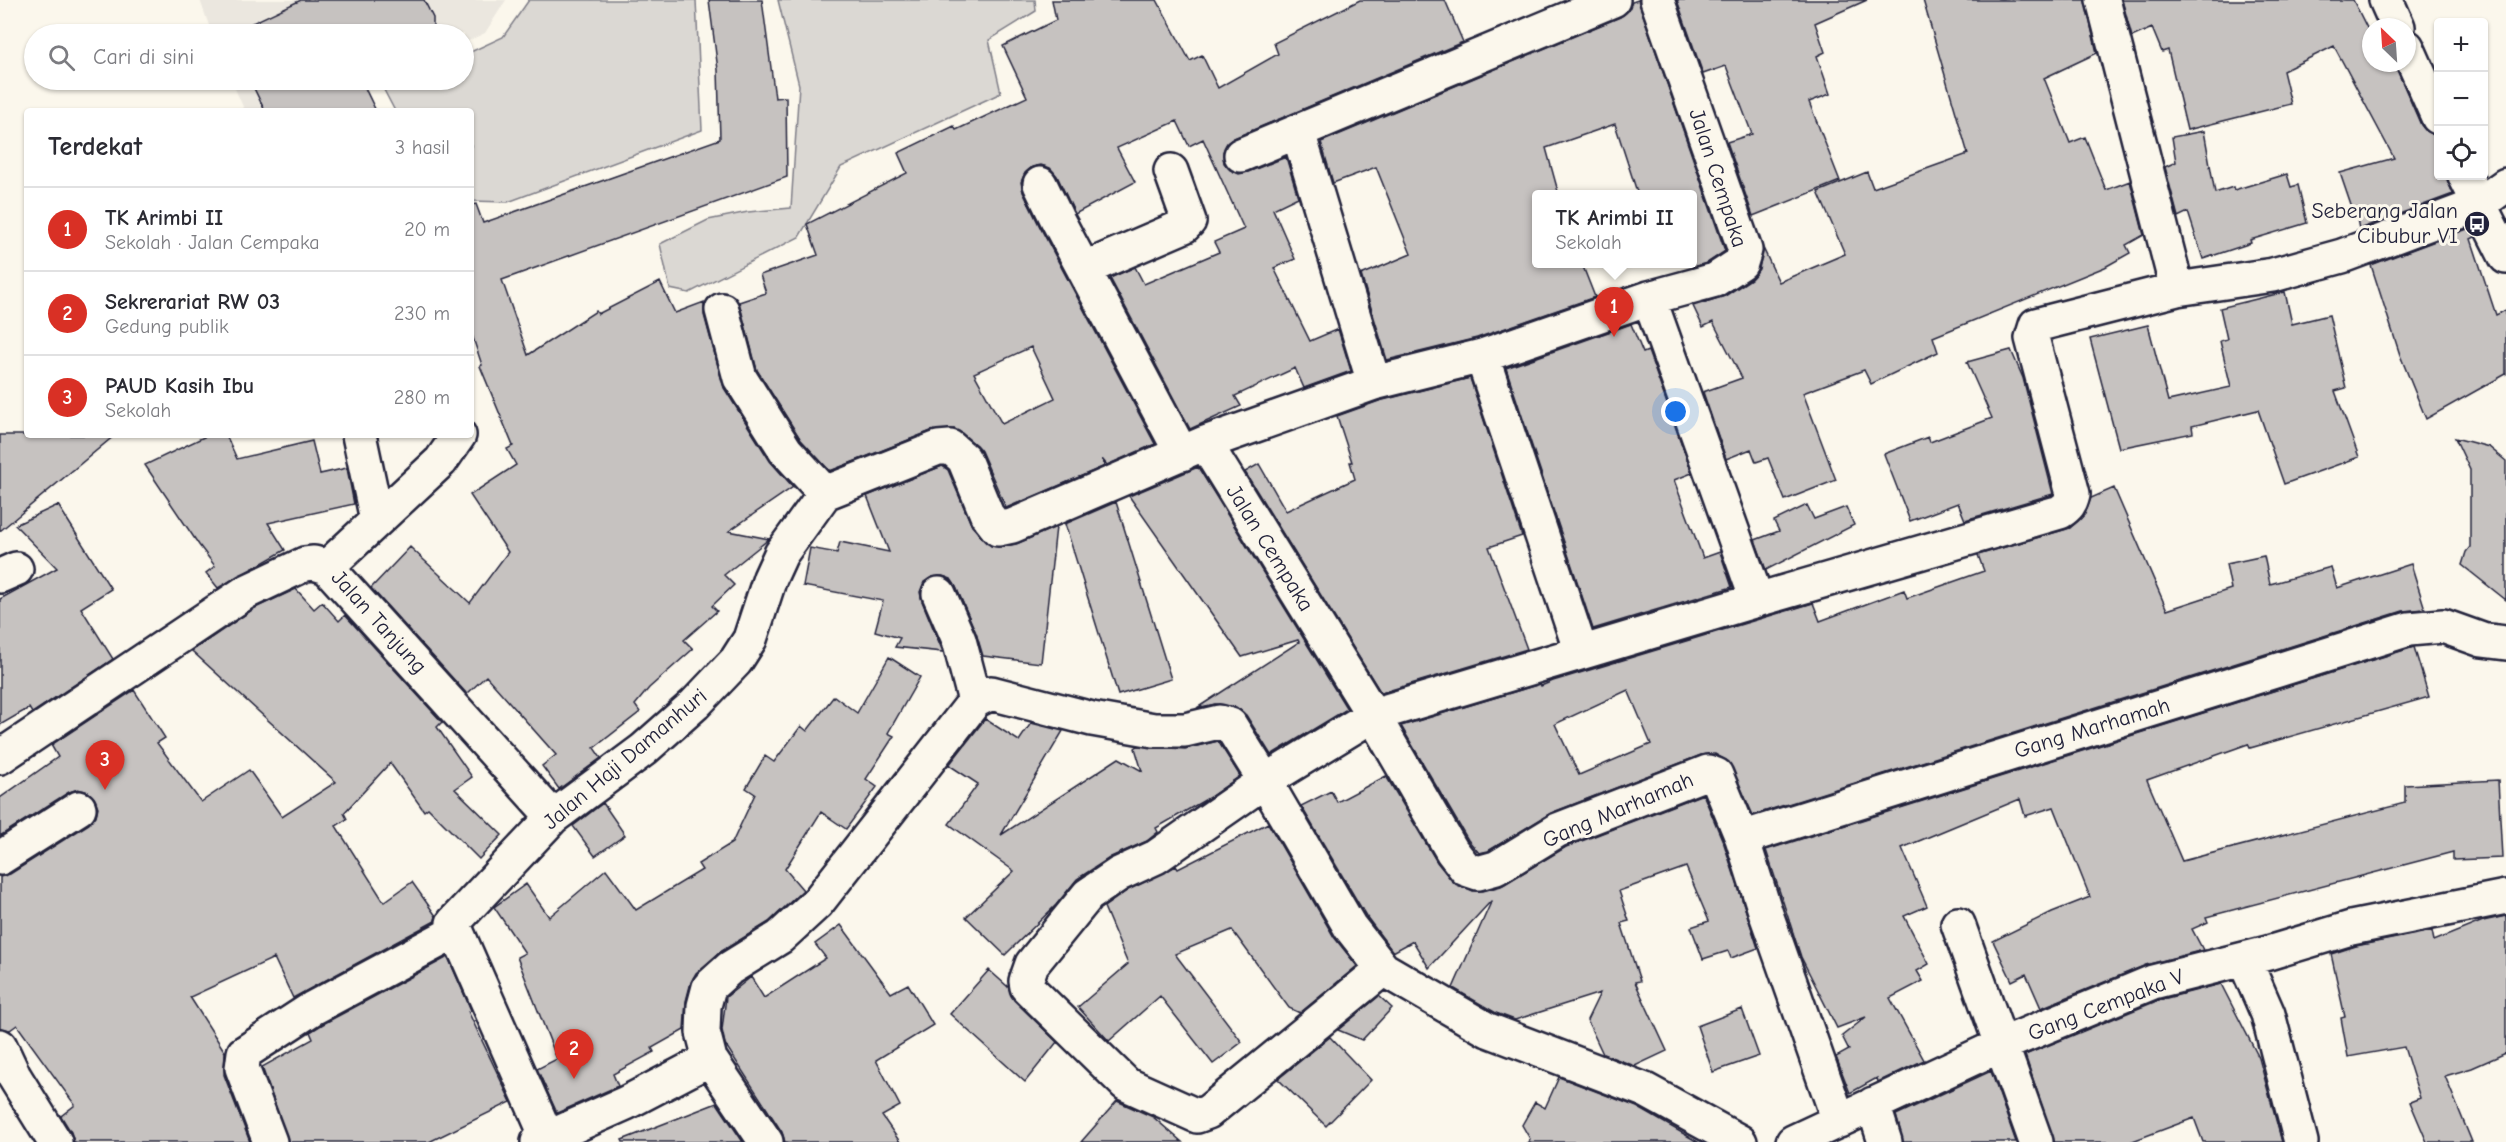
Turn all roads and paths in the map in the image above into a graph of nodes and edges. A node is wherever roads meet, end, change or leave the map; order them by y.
1 (1613, 0) edge
2 (1657, 0) edge
3 (2103, 0) edge
4 (2386, 0) edge
5 (2394, 18) edge
6 (2416, 66) edge
7 (2434, 106) edge
8 (1298, 132) junction
9 (1241, 155) dead end
10 (1171, 171) dead end
11 (2467, 180) edge
12 (1040, 184) dead end
13 (2506, 185) edge
14 (2478, 205) junction
15 (2506, 257) edge
16 (1084, 269) junction
17 (2177, 289) junction
18 (1649, 298) junction
19 (722, 310) dead end
20 (1482, 356) junction
21 (1374, 383) junction
22 (360, 438) edge
23 (457, 438) edge
24 (1194, 448) junction
25 (825, 493) junction
26 (377, 520) junction
27 (327, 567) junction
28 (939, 594) dead end
29 (1757, 600) junction
30 (2506, 643) edge
31 (1581, 652) junction
32 (975, 701) junction
33 (1373, 715) junction
34 (0, 757) edge
35 (1265, 781) junction
36 (79, 808) dead end
37 (553, 816) junction
38 (1742, 838) junction
39 (0, 858) edge
40 (2505, 900) edge
41 (1958, 924) dead end
42 (455, 932) junction
43 (2244, 959) junction
44 (1383, 969) junction
45 (0, 1046) edge
46 (2001, 1046) junction
47 (710, 1059) junction
48 (7, 1079) edge
49 (1873, 1104) junction
50 (1839, 1120) junction
51 (542, 1140) edge
52 (55, 1142) edge
53 (270, 1142) edge
54 (766, 1142) edge
55 (1740, 1142) edge
56 (1793, 1142) edge
57 (1885, 1142) edge
58 (2036, 1142) edge
59 (2301, 1142) edge

1 - 8 street
2 - 18 street, Jalan Cempaka
3 - 17 street
4 - 5 street
6 - 7 street
8 - 9 street
8 - 21 street
10 - 16 street
11 - 14 street
12 - 16 street
13 - 14 street
14 - 15 street
14 - 17 street
16 - 24 street
17 - 29 street
18 - 20 street, Jalan Cempaka
18 - 29 street
19 - 25 street
20 - 21 street, Jalan Cempaka
20 - 31 street
21 - 24 street, Jalan Cempaka
22 - 26 street
23 - 26 street, Jalan Tanjung
24 - 25 street
24 - 33 street, Jalan Cempaka
25 - 37 street, Jalan Haji Damanhuri
26 - 27 street, Jalan Tanjung
27 - 34 street
27 - 37 street, Jalan Tanjung
28 - 32 street
29 - 31 street
30 - 38 street, Gang Marhamah
31 - 33 street
32 - 35 street
32 - 47 street
33 - 35 street
33 - 38 street, Gang Marhamah
35 - 44 street
35 - 44 street
36 - 39 street
37 - 42 street, Jalan Haji Damanhuri
38 - 50 street
40 - 43 street, Gang Cempaka V
41 - 46 street
42 - 51 street
42 - 53 street
43 - 46 street, Gang Cempaka V
43 - 59 street
44 - 55 street
45 - 48 street
46 - 49 street, Gang Cempaka V
46 - 58 street
47 - 51 street
47 - 54 street
48 - 52 street
49 - 50 street, Gang Cempaka V
49 - 57 street
50 - 56 street, Gang Cempaka V

